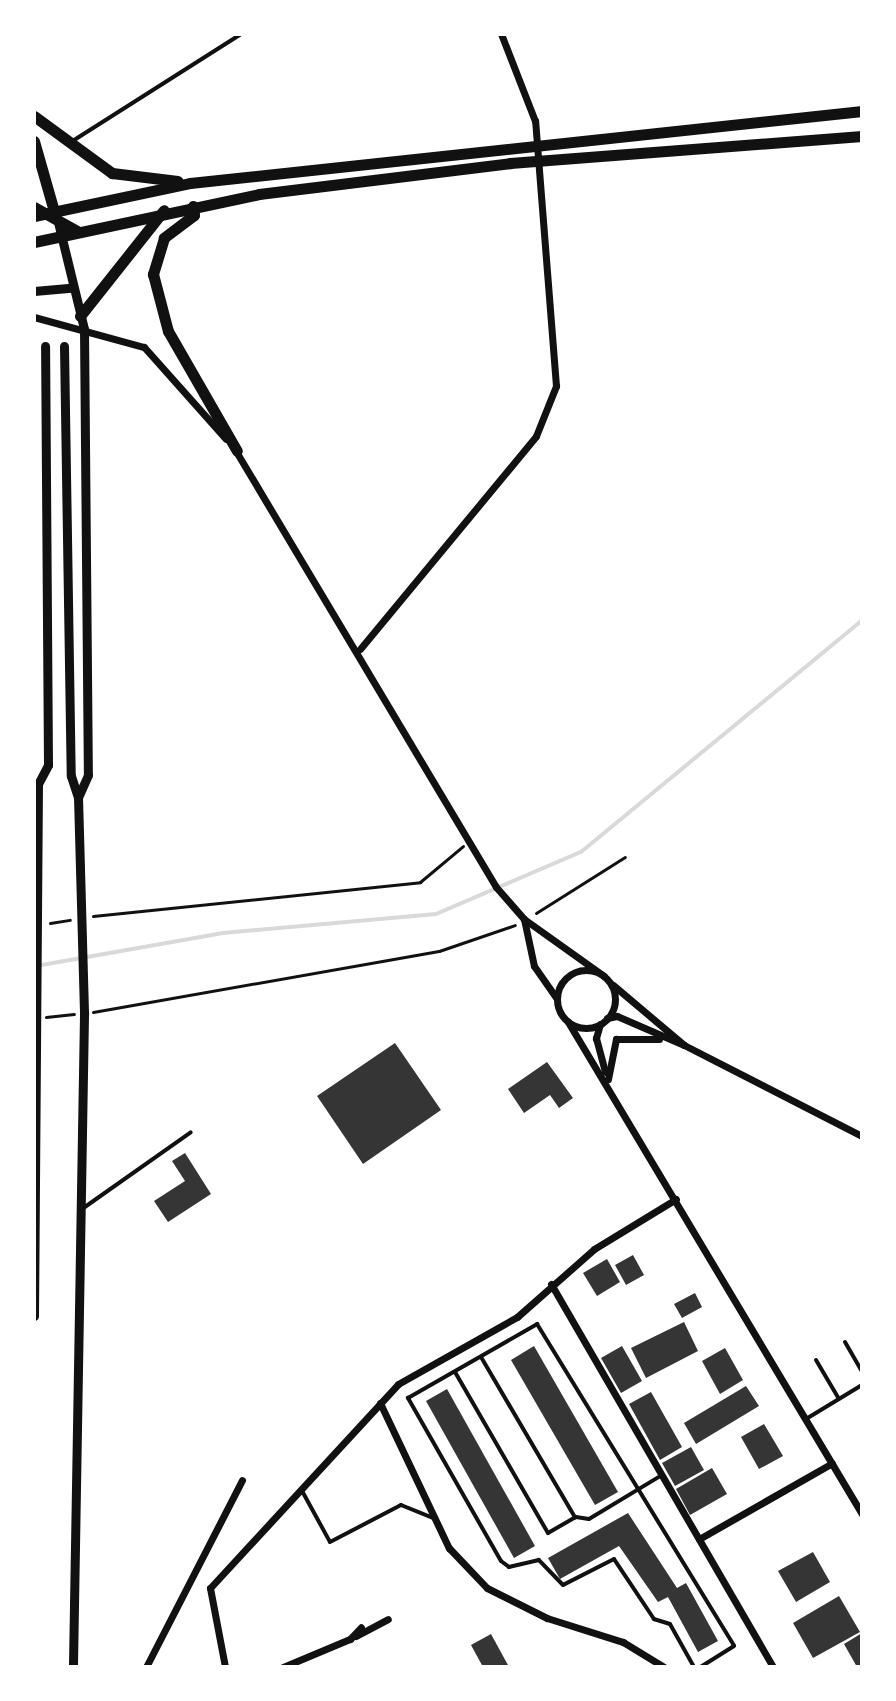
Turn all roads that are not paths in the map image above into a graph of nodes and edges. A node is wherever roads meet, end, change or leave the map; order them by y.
1 (241, 34) edge
2 (501, 34) edge
3 (862, 111) edge
4 (34, 116) edge
5 (862, 136) edge
6 (34, 141) edge
7 (67, 145) junction
8 (558, 152) junction
9 (190, 183) junction
10 (193, 206) junction
11 (164, 210) junction
12 (45, 214) edge
13 (77, 231) junction
14 (61, 235) junction
15 (34, 242) edge
16 (71, 288) junction
17 (34, 291) edge
18 (80, 316) junction
19 (34, 317) edge
20 (84, 329) junction
21 (45, 346) dead end
22 (64, 346) dead end
23 (237, 451) junction
24 (360, 649) junction
25 (36, 782) edge
26 (78, 797) junction
27 (524, 919) junction
28 (604, 976) junction
29 (610, 983) junction
30 (557, 999) junction
31 (38, 1020) edge
32 (604, 1021) junction
33 (568, 1022) junction
34 (659, 1039) junction
35 (684, 1045) junction
36 (608, 1081) junction
37 (191, 1132) dead end
38 (862, 1136) edge
39 (676, 1199) junction
40 (80, 1211) junction
41 (551, 1284) junction
42 (34, 1316) edge
43 (845, 1342) dead end
44 (481, 1357) junction
45 (816, 1360) dead end
46 (862, 1371) edge
47 (455, 1372) junction
48 (862, 1385) edge
49 (839, 1399) junction
50 (380, 1403) junction
51 (806, 1419) junction
52 (832, 1463) junction
53 (662, 1475) junction
54 (242, 1480) dead end
55 (301, 1489) junction
56 (636, 1493) junction
57 (862, 1514) edge
58 (576, 1517) junction
59 (435, 1519) junction
60 (699, 1539) junction
61 (193, 1579) junction
62 (210, 1588) junction
63 (388, 1619) dead end
64 (361, 1627) dead end
65 (350, 1639) junction
66 (73, 1667) edge
67 (146, 1667) edge
68 (225, 1667) edge
69 (283, 1667) edge
70 (611, 1667) edge
71 (634, 1667) edge
72 (664, 1667) edge
73 (697, 1667) edge
74 (773, 1667) edge

1 - 7 lane
2 - 24 street
3 - 8 main road
4 - 7 main road
5 - 8 main road
6 - 12 main road
7 - 9 main road
8 - 9 main road
8 - 10 main road
9 - 12 main road
10 - 11 main road
10 - 23 main road
11 - 13 main road
11 - 18 main road
12 - 13 main road
12 - 14 street
13 - 14 main road
14 - 15 main road
14 - 16 street
16 - 17 street
16 - 18 street
18 - 20 street
19 - 20 street
20 - 23 street
20 - 26 street
21 - 25 street
22 - 26 street
23 - 24 street
24 - 27 street
25 - 31 street
26 - 40 street
27 - 28 street
27 - 30 street
28 - 29 street
28 - 30 street
29 - 32 street
29 - 35 street
30 - 33 street
31 - 42 street
32 - 33 street
32 - 34 street
32 - 36 street
33 - 36 street
34 - 35 street
34 - 36 street
35 - 38 street
36 - 39 street
37 - 40 lane
39 - 41 street
39 - 51 street
40 - 66 street
41 - 50 street
41 - 53 street
43 - 46 lane
44 - 47 lane
44 - 56 lane
44 - 58 lane
45 - 49 lane
47 - 58 lane
47 - 73 lane
48 - 49 lane
49 - 51 lane
50 - 55 street
50 - 59 street
51 - 52 street
52 - 57 street
52 - 60 street
53 - 56 lane
53 - 60 street
54 - 61 street
55 - 59 lane
55 - 62 street
56 - 58 lane
56 - 73 lane
59 - 72 street
60 - 74 street
61 - 62 street
61 - 67 street
62 - 68 street
63 - 65 street
64 - 65 street
65 - 69 street
70 - 71 lane

